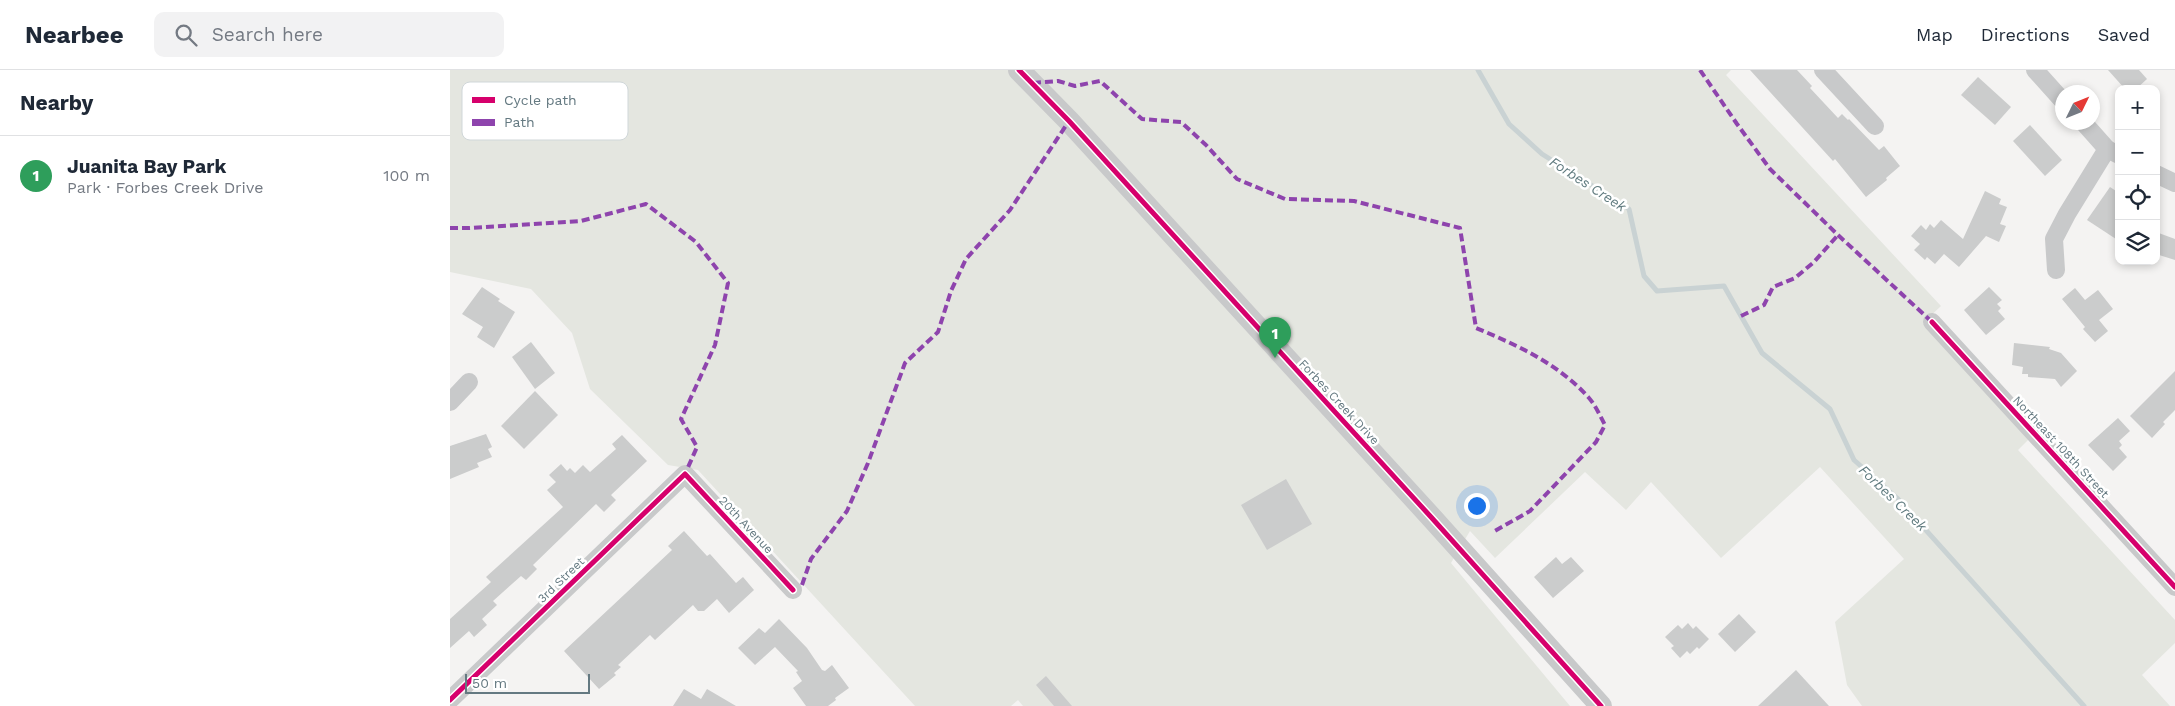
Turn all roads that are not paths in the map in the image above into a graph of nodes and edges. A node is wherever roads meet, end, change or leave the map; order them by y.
1 (1019, 70) edge
2 (1824, 70) edge
3 (2036, 70) edge
4 (2055, 92) edge
5 (1875, 126) dead end
6 (2091, 130) edge
7 (2113, 152) edge
8 (2158, 175) edge
9 (2175, 183) edge
10 (2056, 270) dead end
11 (1932, 322) dead end
12 (469, 382) dead end
13 (450, 402) edge
14 (685, 474) joint
15 (2175, 586) edge
16 (793, 590) dead end
17 (450, 700) edge
18 (1601, 706) edge

1 - 18 street, Forbes Creek Drive
2 - 5 street
3 - 4 street
6 - 7 street
7 - 10 street
8 - 9 street
11 - 15 street, Northeast 108th Street
12 - 13 street
14 - 16 street, 20th Avenue
14 - 17 street, 3rd Street

